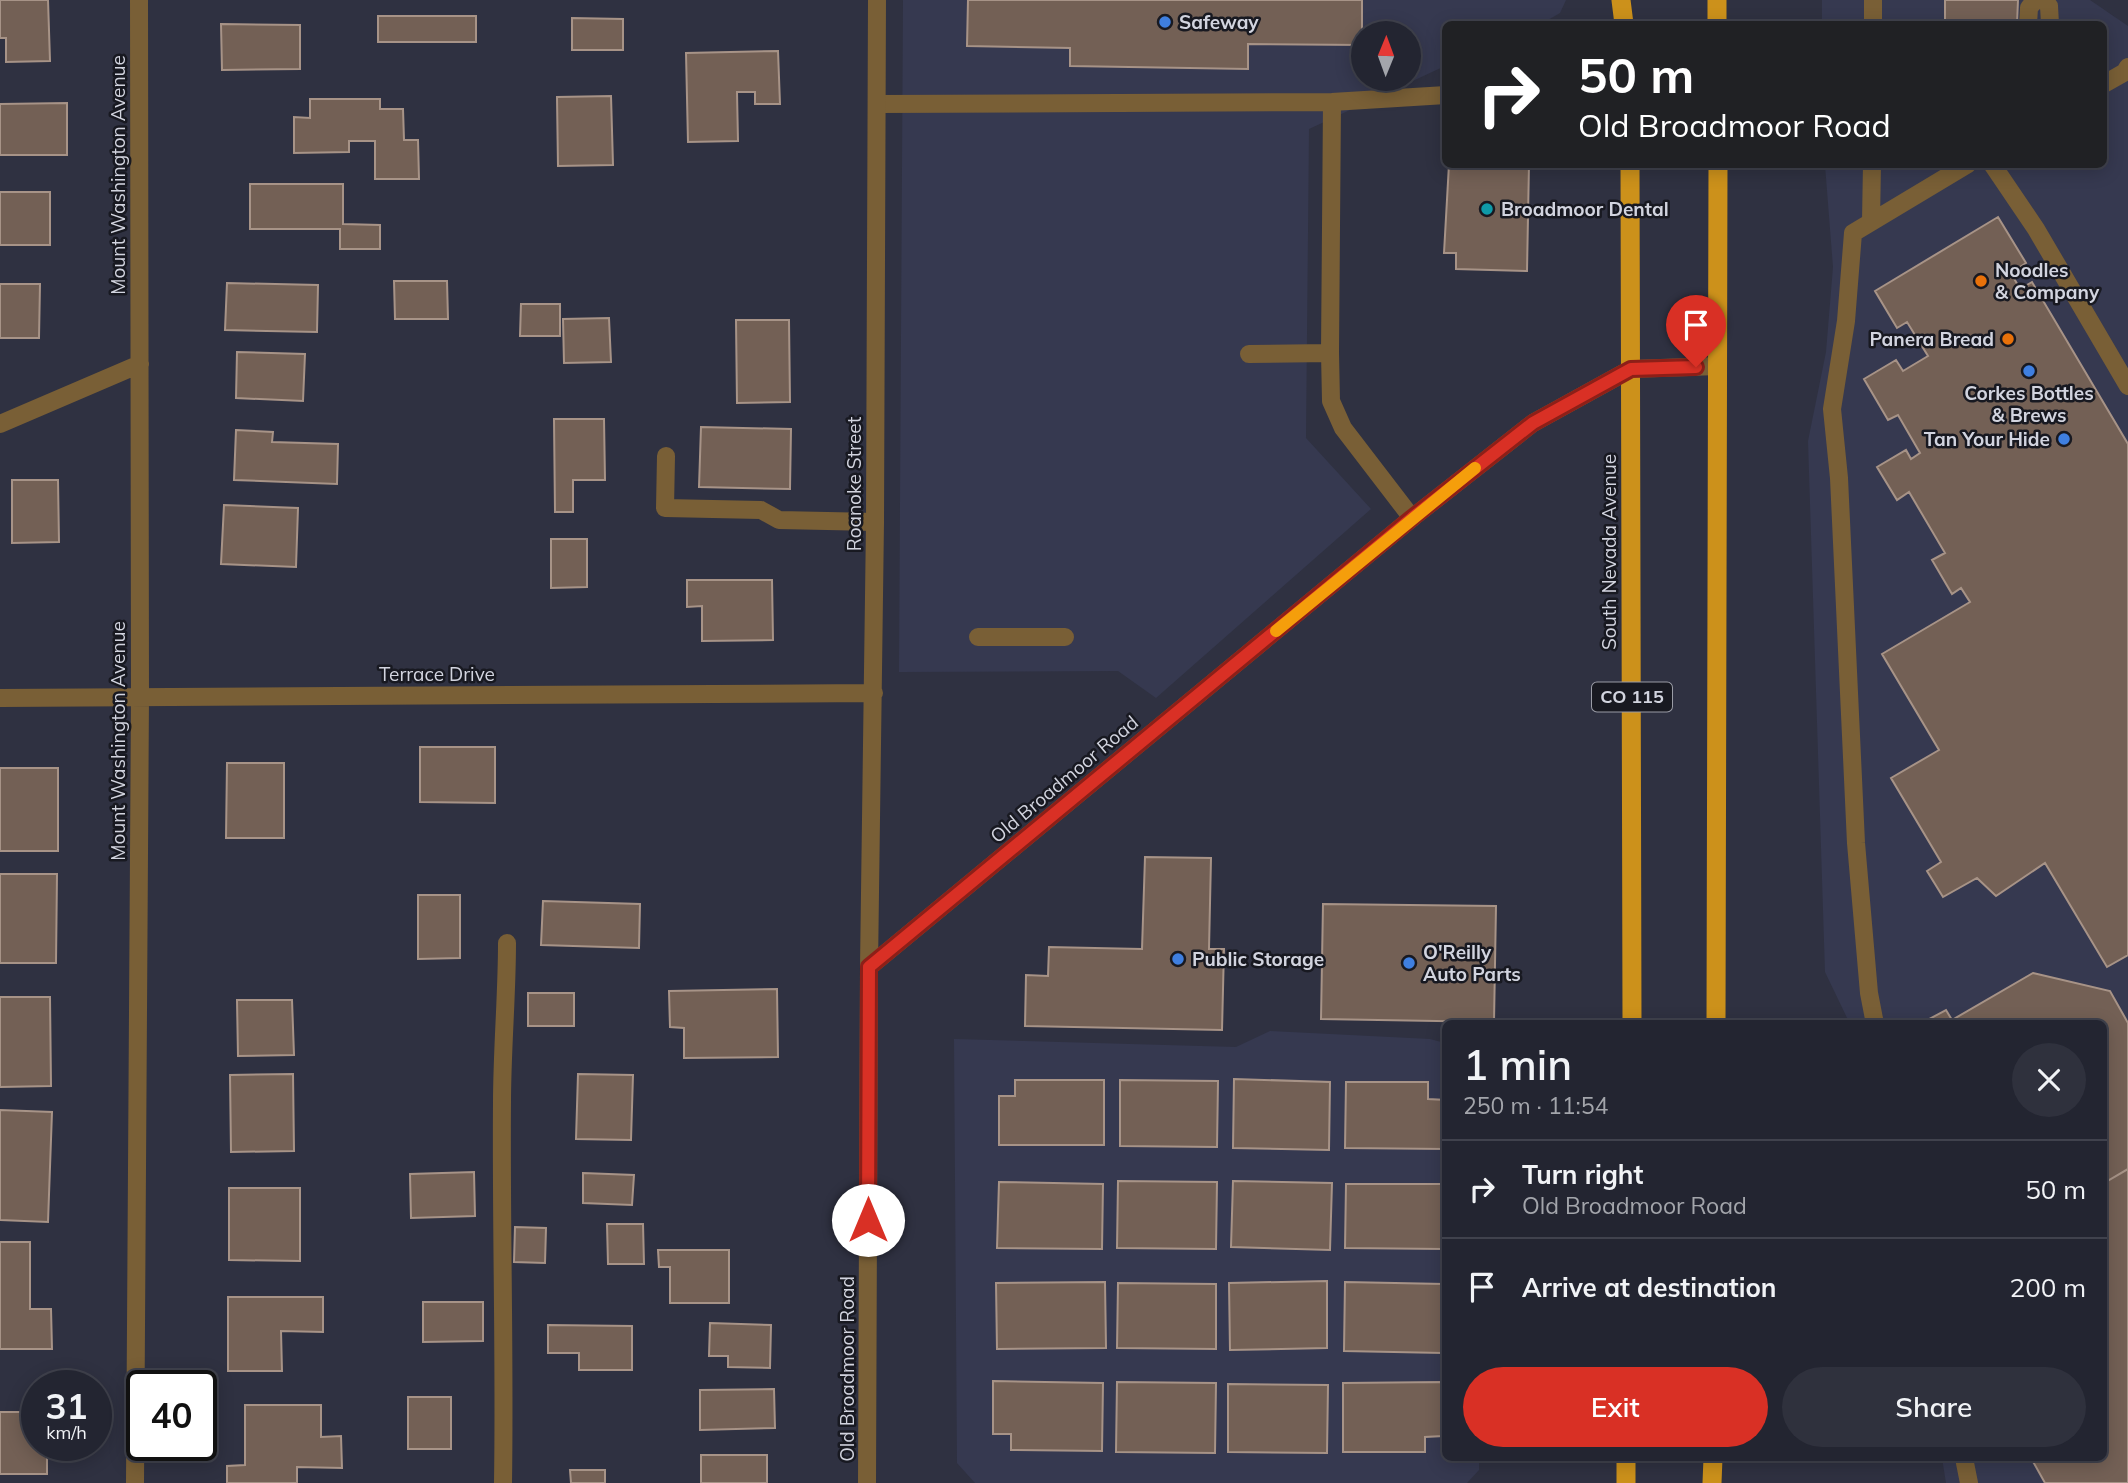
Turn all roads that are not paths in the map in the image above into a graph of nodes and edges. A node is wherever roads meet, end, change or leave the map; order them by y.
1 (139, 0) edge
2 (877, 0) edge
3 (1621, 0) edge
4 (1626, 0) edge
5 (1717, 0) edge
6 (1873, 0) edge
7 (2035, 0) edge
8 (2043, 0) edge
9 (1624, 21) edge
10 (1625, 21) edge
11 (1717, 21) edge
12 (1873, 21) edge
13 (2028, 21) edge
14 (2050, 21) edge
15 (2127, 72) edge
16 (2107, 82) edge
17 (1442, 95) edge
18 (1332, 102) junction
19 (877, 104) junction
20 (1630, 168) edge
21 (1718, 168) edge
22 (1872, 168) edge
23 (1961, 168) edge
24 (1995, 168) edge
25 (1871, 221) junction
26 (1330, 353) junction
27 (1250, 354) dead end
28 (139, 365) junction
29 (1718, 366) junction
30 (1631, 369) junction
31 (2128, 386) edge
32 (0, 424) edge
33 (666, 456) dead end
34 (1412, 518) junction
35 (875, 522) junction
36 (978, 636) dead end
37 (1065, 638) dead end
38 (874, 693) junction
39 (140, 696) junction
40 (0, 698) edge
41 (507, 943) dead end
42 (869, 967) junction
43 (1632, 1020) edge
44 (1716, 1020) edge
45 (1874, 1020) edge
46 (1626, 1461) edge
47 (1713, 1461) edge
48 (1965, 1461) edge
49 (135, 1483) edge
50 (503, 1483) edge
51 (867, 1483) edge
52 (1626, 1483) edge
53 (1713, 1483) edge
54 (1969, 1483) edge

1 - 28 street, Mount Washington Avenue
2 - 19 street, Roanoke Street
3 - 9 highway
4 - 10 highway
5 - 11 highway
6 - 12 street
7 - 13 street
8 - 14 street
15 - 16 street
17 - 18 street
18 - 19 street
18 - 26 street
19 - 35 street, Roanoke Street
20 - 30 highway, South Nevada Avenue / CO 115
21 - 29 highway
22 - 25 street
23 - 25 street
24 - 31 street
25 - 45 street
26 - 27 street
26 - 34 street
28 - 32 street
28 - 39 street, Mount Washington Avenue
29 - 30 street, Old Broadmoor Road
29 - 44 highway
30 - 34 street, Old Broadmoor Road
30 - 43 highway, South Nevada Avenue / CO 115
33 - 35 street
34 - 42 street, Old Broadmoor Road
35 - 38 street, Roanoke Street
36 - 37 street
38 - 39 street, Terrace Drive
38 - 42 street, Roanoke Street
39 - 40 street, Terrace Drive
39 - 49 street, Mount Washington Avenue
41 - 50 street
42 - 51 street, Old Broadmoor Road
46 - 52 highway
47 - 53 highway
48 - 54 street

